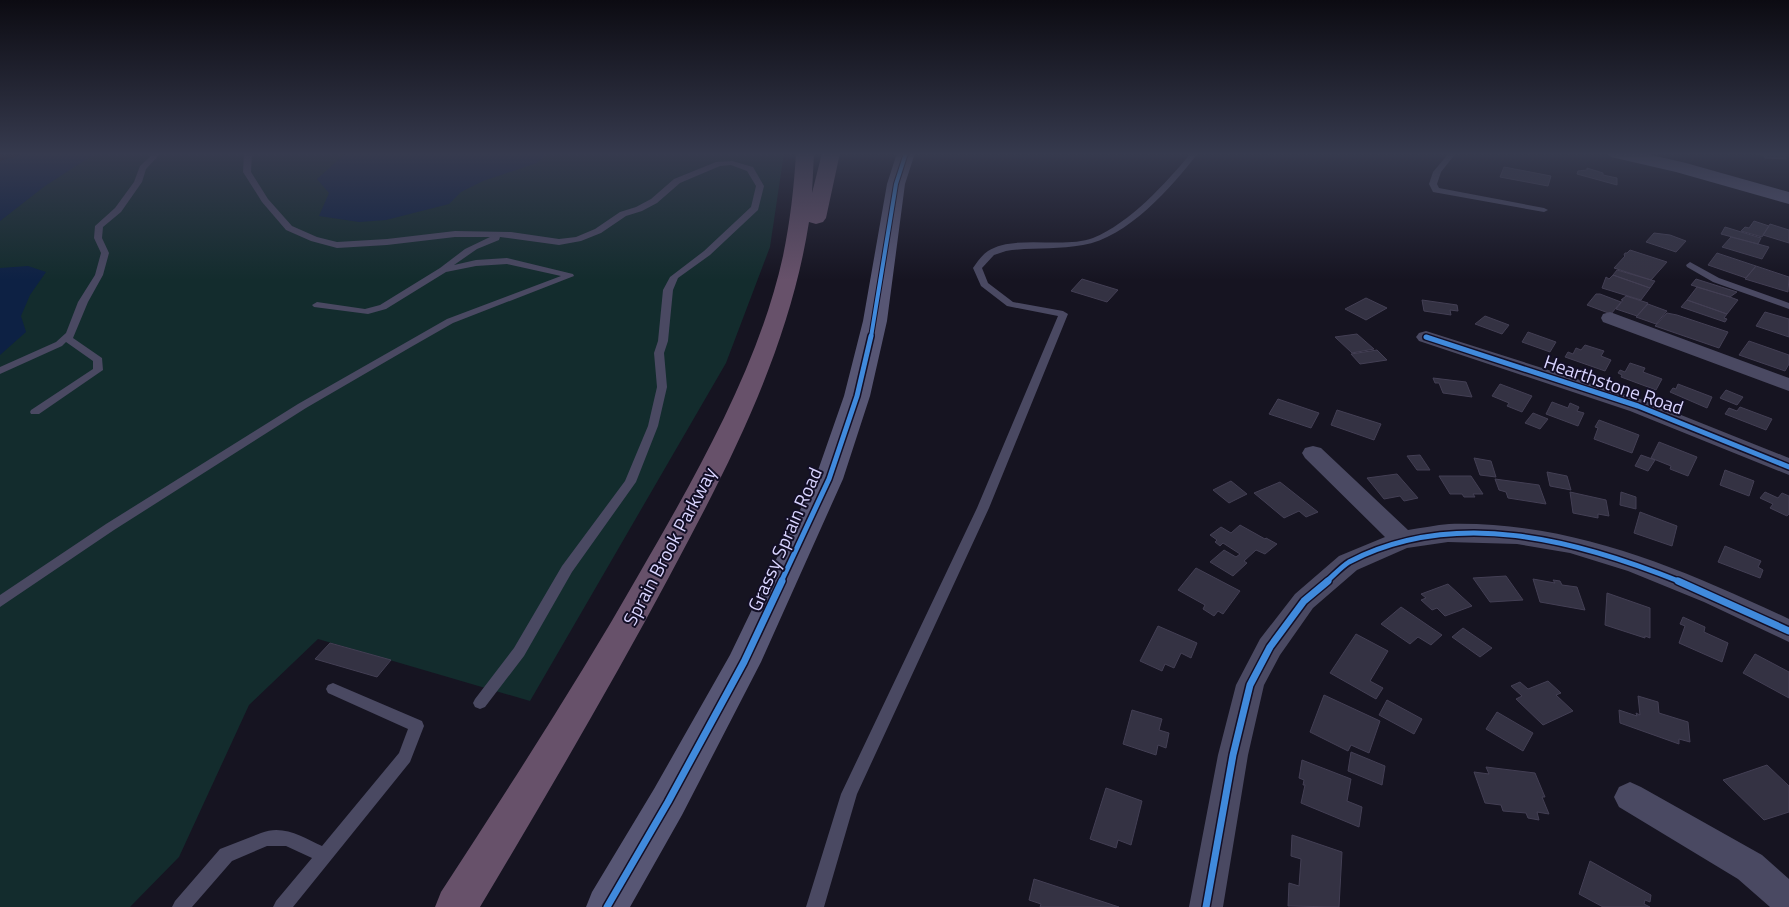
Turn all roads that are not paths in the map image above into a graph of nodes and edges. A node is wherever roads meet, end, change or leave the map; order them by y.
1 (128, 195) edge
2 (262, 195) edge
3 (661, 195) edge
4 (758, 195) edge
5 (802, 195) edge
6 (821, 195) edge
7 (894, 195) edge
8 (1154, 195) edge
9 (1465, 195) edge
10 (1544, 210) dead end
11 (508, 235) junction
12 (1690, 265) dead end
13 (443, 270) junction
14 (317, 305) dead end
15 (1789, 306) edge
16 (1610, 318) dead end
17 (71, 333) junction
18 (769, 335) junction
19 (1426, 337) dead end
20 (0, 371) edge
21 (1789, 385) edge
22 (34, 412) dead end
23 (1314, 454) dead end
24 (1789, 467) edge
25 (1403, 540) junction
26 (0, 602) edge
27 (1789, 630) edge
28 (334, 689) dead end
29 (480, 703) dead end
30 (1630, 797) dead end
31 (325, 856) junction
32 (1789, 901) edge
33 (1213, 903) edge
34 (181, 907) edge
35 (282, 907) edge
36 (456, 907) edge
37 (607, 907) edge
38 (815, 907) edge

1 - 17 lane
2 - 11 lane
3 - 11 lane
4 - 29 lane
5 - 18 highway, Sprain Brook Parkway
6 - 18 highway
7 - 37 street, Grassy Sprain Road
8 - 38 lane
9 - 10 lane
11 - 13 lane
12 - 15 lane
13 - 14 lane
13 - 26 lane
16 - 21 street
17 - 20 lane
17 - 22 lane
18 - 36 highway, Sprain Brook Parkway
19 - 24 street, Hearthstone Road
23 - 25 street
25 - 27 street
25 - 33 street
28 - 31 lane
30 - 32 street
31 - 34 lane
31 - 35 lane

